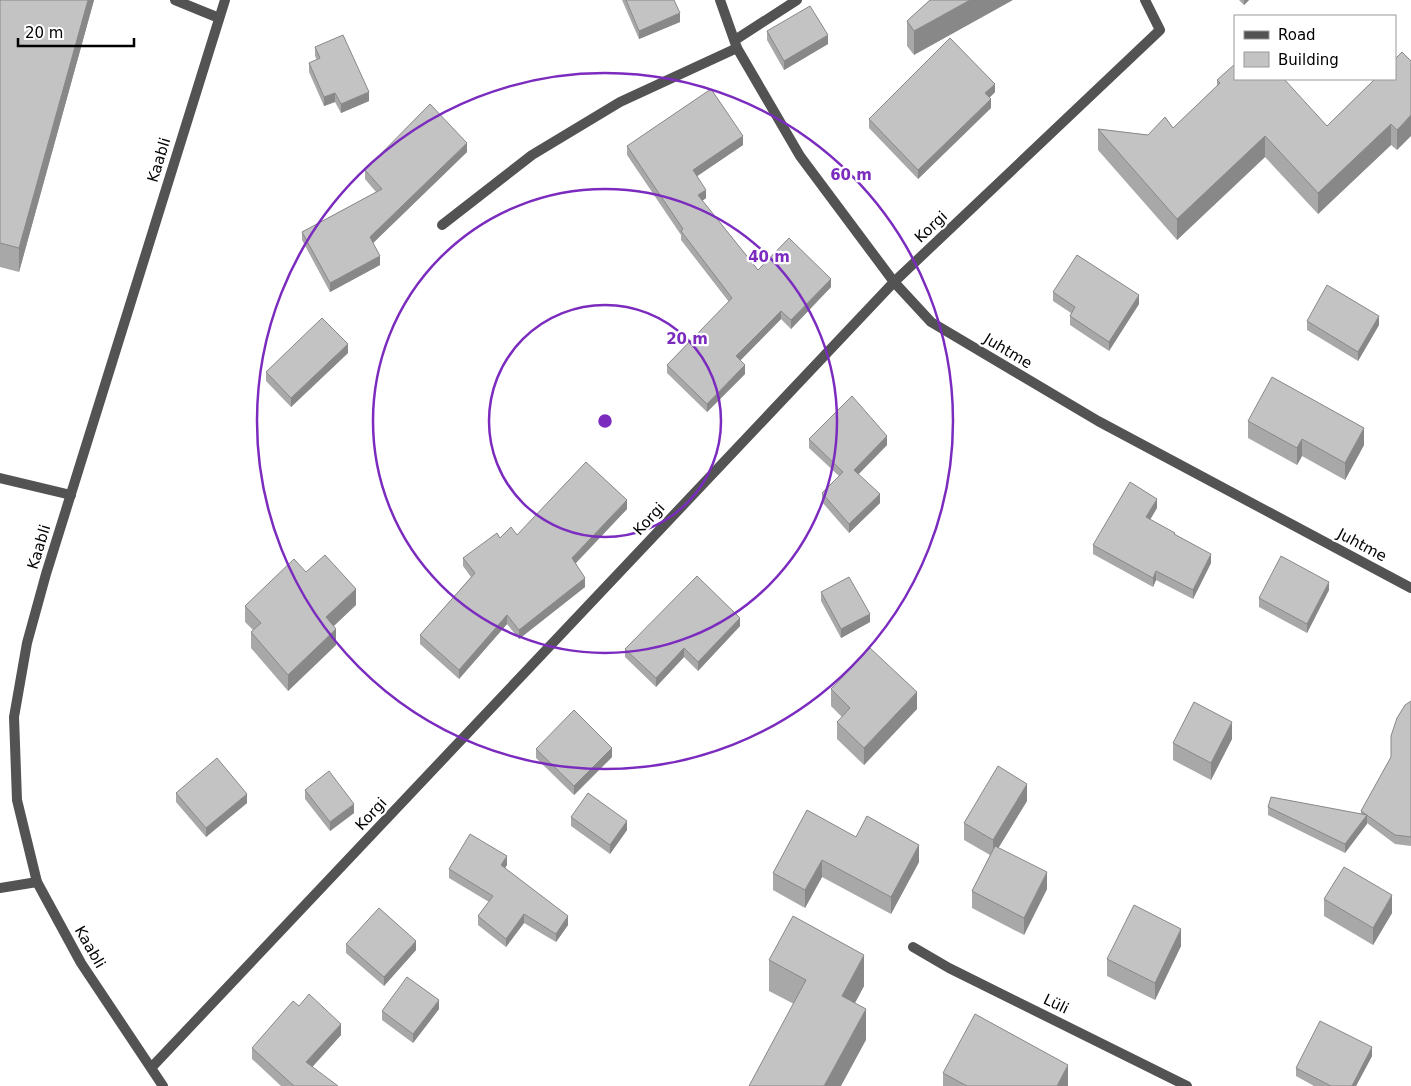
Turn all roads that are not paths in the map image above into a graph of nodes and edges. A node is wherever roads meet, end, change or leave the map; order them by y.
1 (174, 0) edge
2 (224, 0) edge
3 (720, 0) edge
4 (797, 0) edge
5 (1145, 0) edge
6 (219, 18) junction
7 (736, 44) junction
8 (442, 225) dead end
9 (894, 282) junction
10 (0, 478) edge
11 (70, 495) junction
12 (1411, 588) edge
13 (37, 882) junction
14 (0, 888) edge
15 (913, 947) dead end
16 (151, 1068) junction
17 (163, 1086) edge
18 (1187, 1086) edge

1 - 6 street
2 - 6 street, Kaabli
3 - 7 street, Juhtme
4 - 7 street
5 - 9 street, Korgi
6 - 11 street, Kaabli
7 - 8 street
7 - 9 street, Juhtme
9 - 12 street, Juhtme
9 - 16 street, Korgi
10 - 11 street
11 - 13 street, Kaabli
13 - 14 street
13 - 16 street, Kaabli
15 - 18 street, Lüli
16 - 17 street, Kaabli

